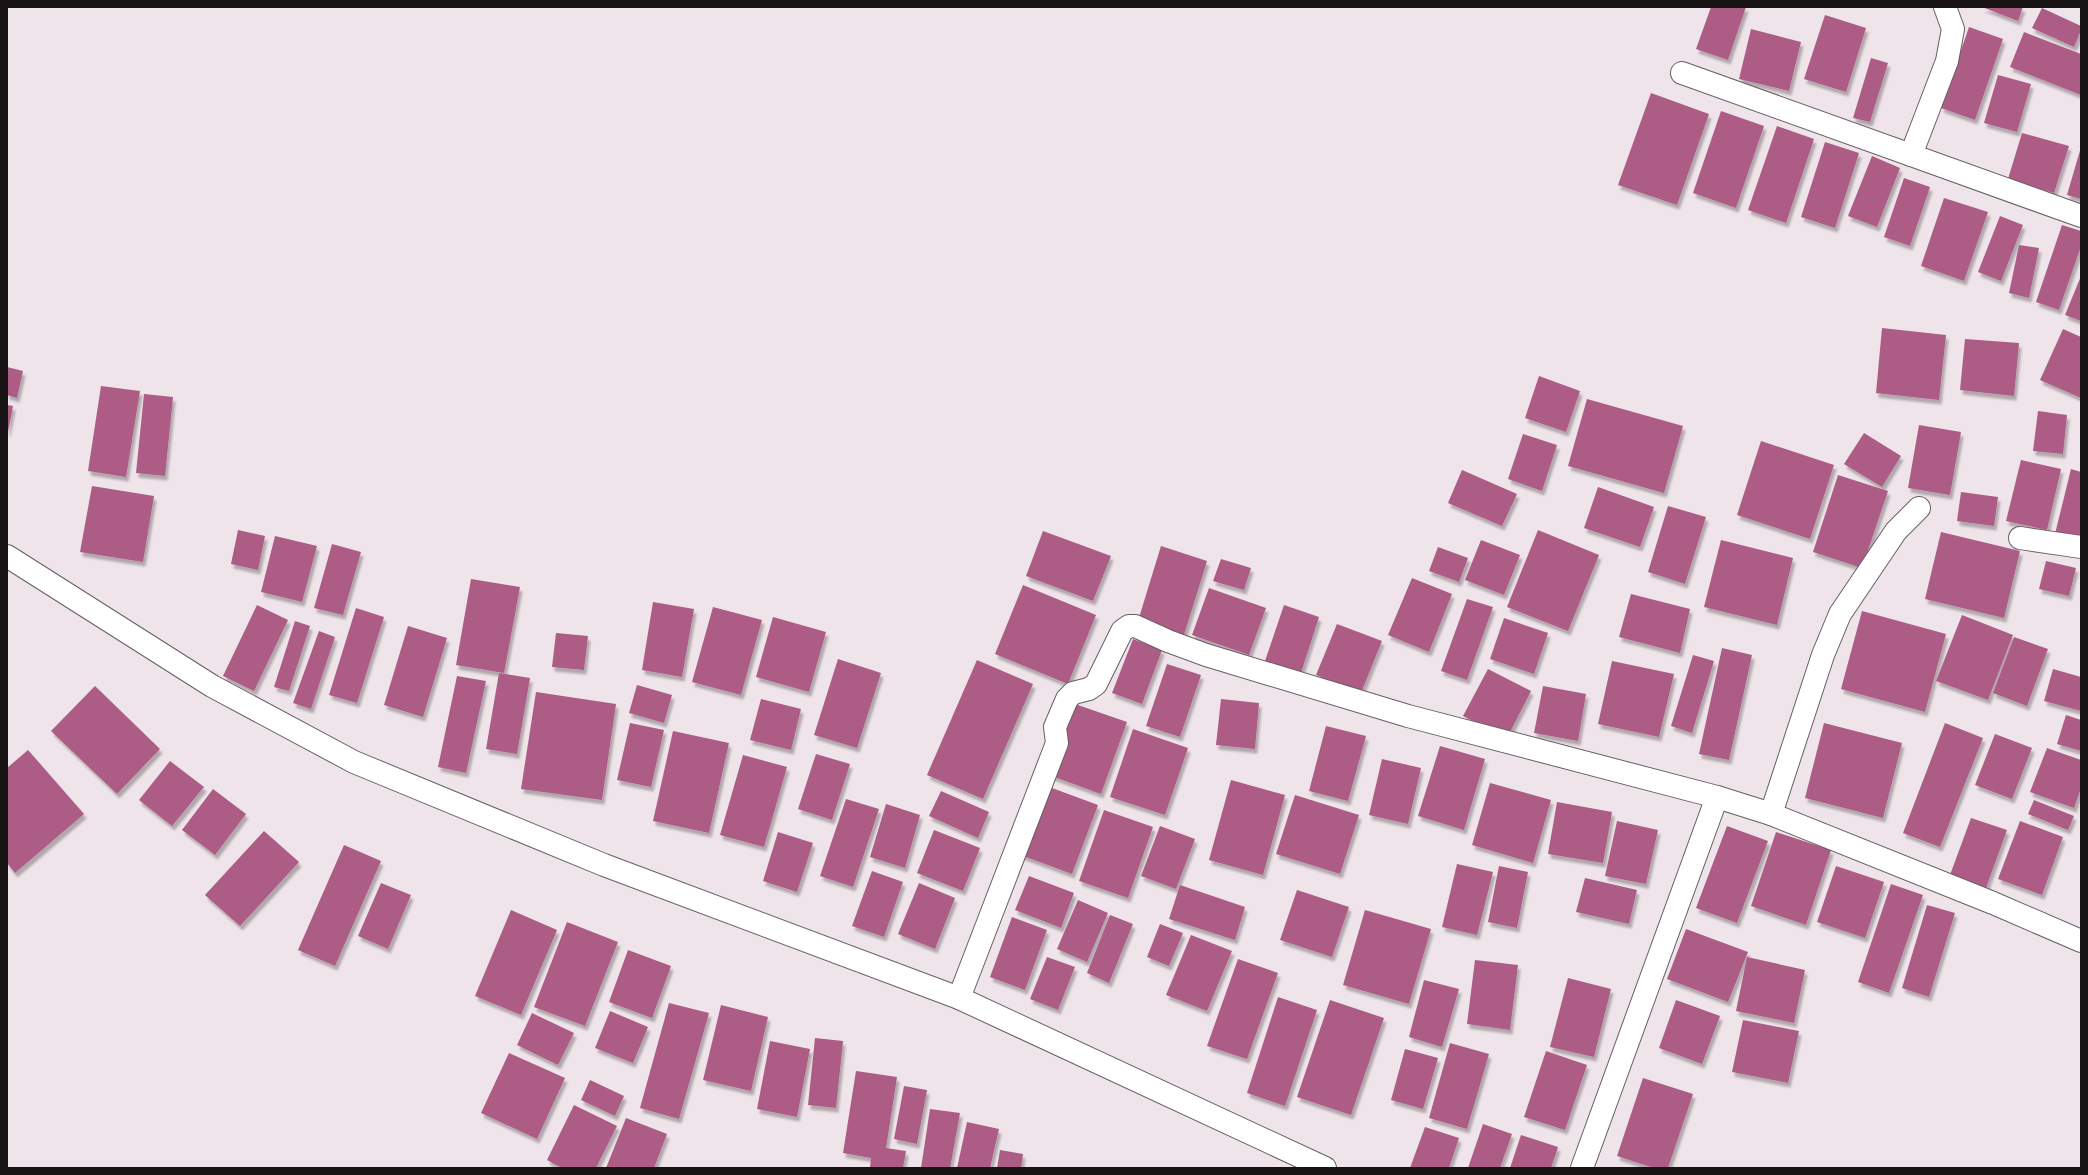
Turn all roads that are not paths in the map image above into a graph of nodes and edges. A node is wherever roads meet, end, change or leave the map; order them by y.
1 (1946, 7) edge
2 (1682, 73) dead end
3 (1911, 155) junction
4 (2081, 216) edge
5 (1919, 508) dead end
6 (2020, 538) dead end
7 (2081, 547) edge
8 (7, 556) edge
9 (1717, 797) junction
10 (1771, 814) junction
11 (2081, 941) edge
12 (959, 998) junction
13 (1325, 1168) edge
14 (1582, 1168) edge

1 - 3 street
2 - 3 street
3 - 4 street
5 - 10 street
6 - 7 street
8 - 12 street
9 - 10 street
9 - 12 street
9 - 14 street
10 - 11 street
12 - 13 street

